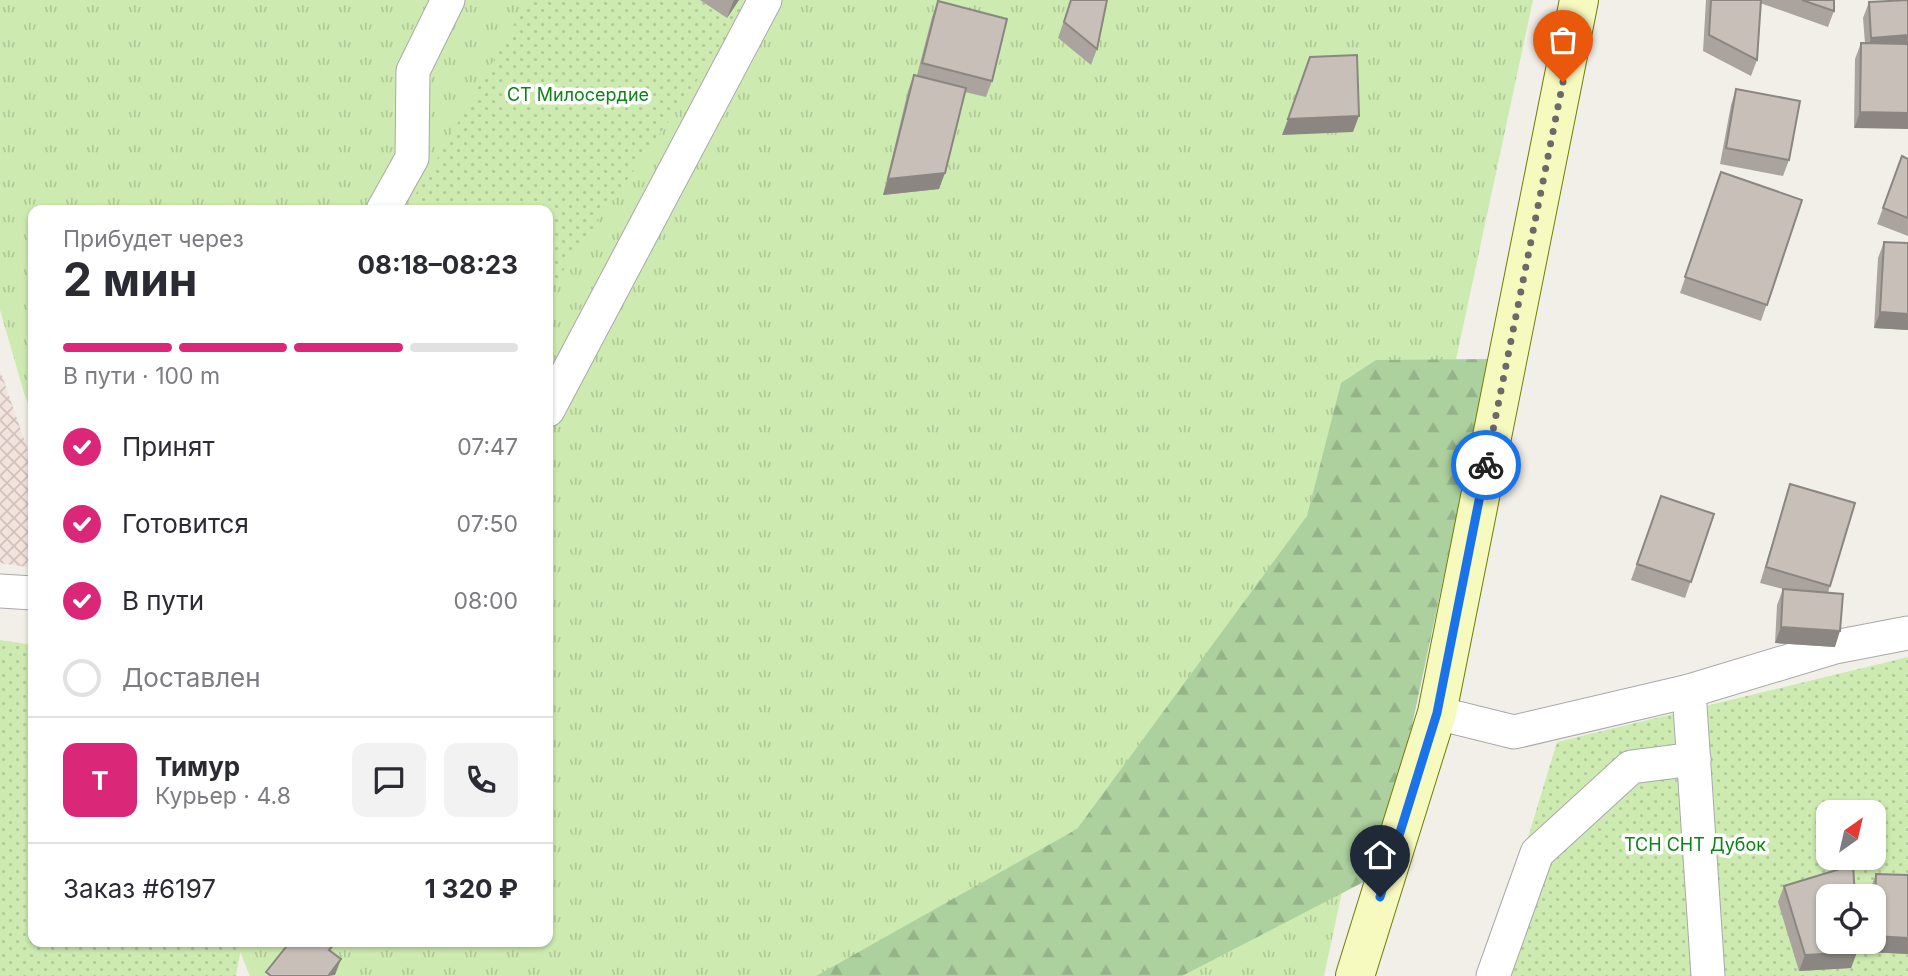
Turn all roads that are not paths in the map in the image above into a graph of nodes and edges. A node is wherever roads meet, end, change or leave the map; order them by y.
1 (448, 0) edge
2 (765, 0) edge
3 (1580, 0) edge
4 (386, 205) edge
5 (553, 401) edge
6 (0, 591) edge
7 (28, 593) edge
8 (1908, 633) edge
9 (1689, 691) junction
10 (1437, 713) junction
11 (1694, 760) junction
12 (1355, 976) edge
13 (1493, 976) edge
14 (1709, 976) edge

1 - 4 street
2 - 5 street
3 - 10 main road
6 - 7 street
8 - 9 street
9 - 10 street
9 - 11 street
10 - 12 main road
11 - 13 street
11 - 14 street

